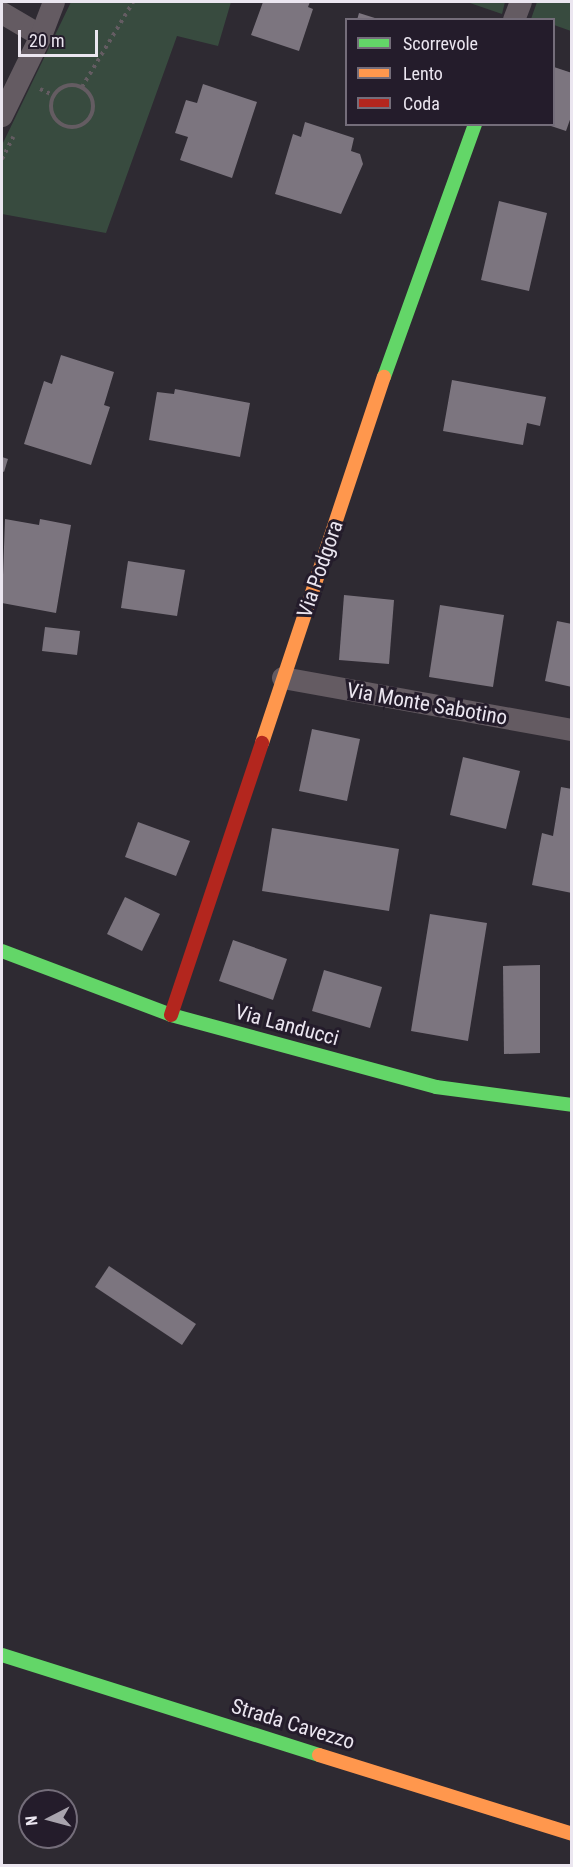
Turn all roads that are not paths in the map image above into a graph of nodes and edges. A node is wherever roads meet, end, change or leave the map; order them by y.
1 (54, 2) edge
2 (521, 2) edge
3 (2, 13) edge
4 (515, 18) edge
5 (41, 36) junction
6 (2, 116) edge
7 (474, 126) edge
8 (283, 678) junction
9 (572, 730) edge
10 (2, 951) edge
11 (171, 1016) junction
12 (572, 1105) edge
13 (2, 1655) edge
14 (572, 1834) edge

1 - 5 street
2 - 4 street
3 - 5 street
5 - 6 street
7 - 8 street, Via Podgora
8 - 9 street, Via Monte Sabotino
8 - 11 street, Via Podgora
10 - 11 street, Via Landucci
11 - 12 street, Via Landucci
13 - 14 street, Strada Cavezzo

